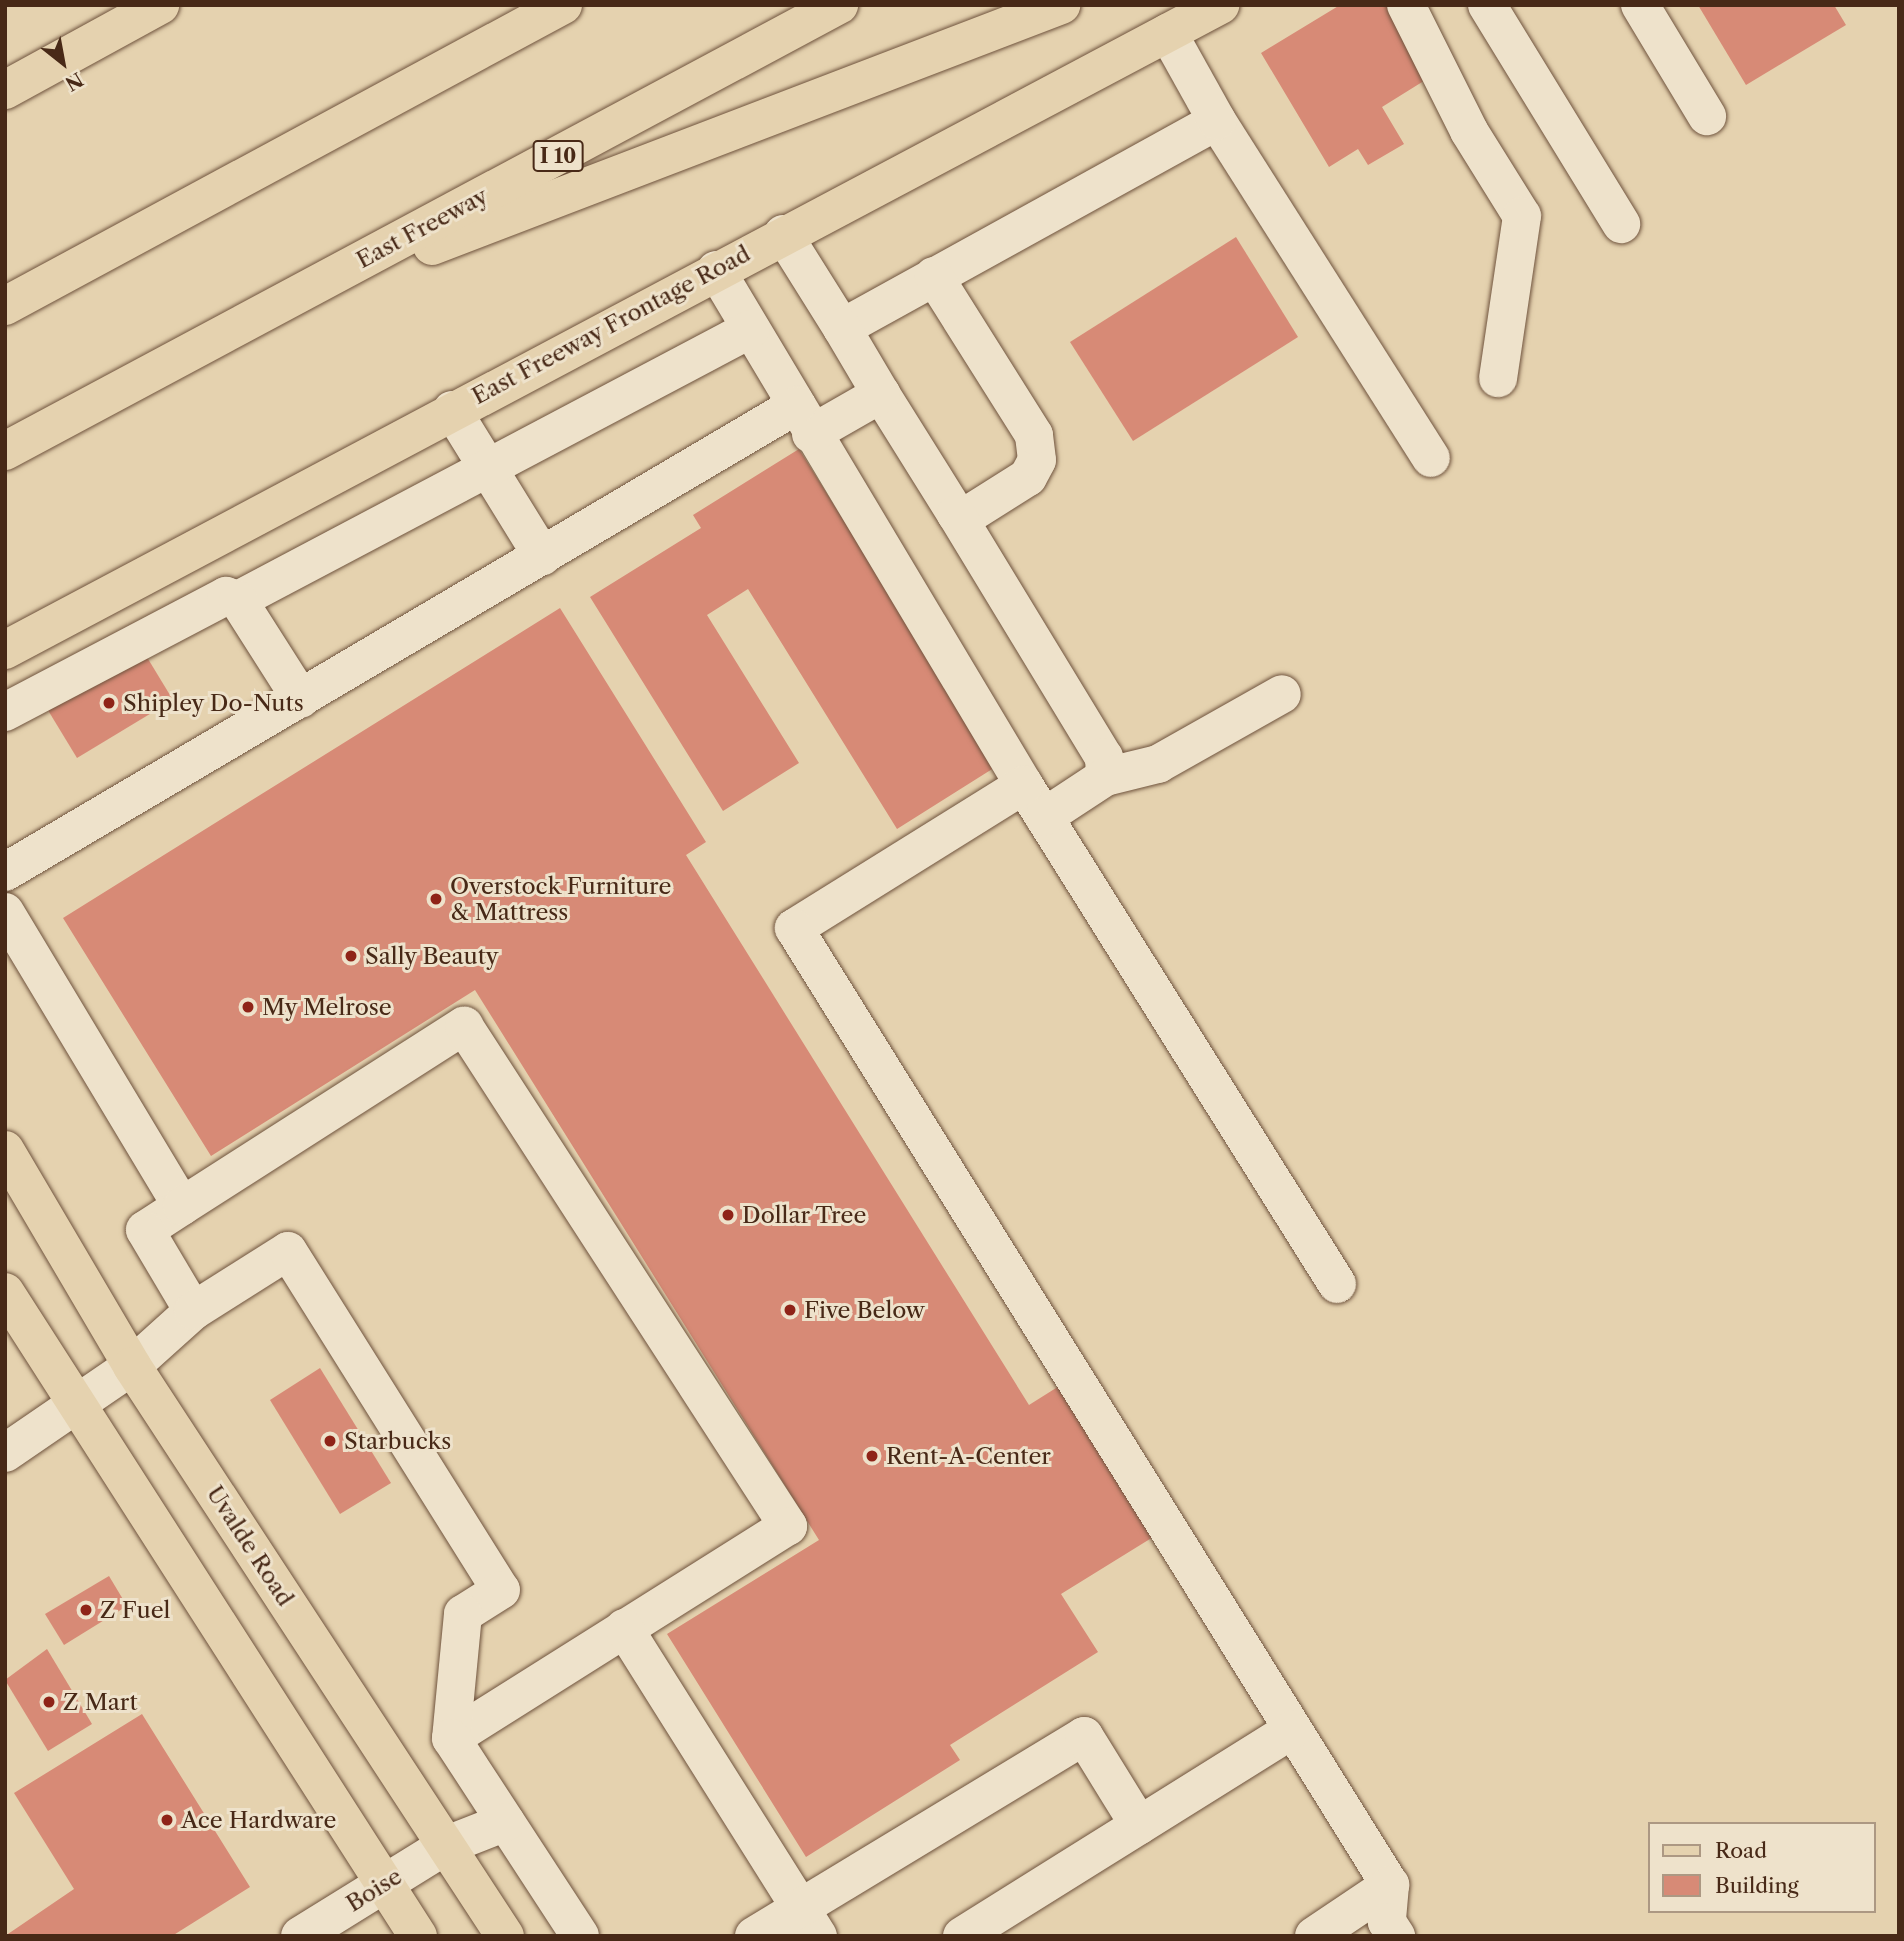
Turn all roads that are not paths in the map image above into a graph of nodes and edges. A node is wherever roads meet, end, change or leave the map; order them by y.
1 (160, 5) edge
2 (563, 5) edge
3 (839, 5) edge
4 (1061, 5) edge
5 (1220, 5) edge
6 (1406, 5) edge
7 (1487, 5) edge
8 (1640, 5) edge
9 (1168, 33) junction
10 (5, 90) edge
11 (1707, 116) dead end
12 (1217, 121) junction
13 (1621, 224) dead end
14 (783, 234) junction
15 (716, 270) junction
16 (934, 276) junction
17 (277, 305) junction
18 (5, 306) edge
19 (751, 328) junction
20 (842, 328) junction
21 (1498, 377) dead end
22 (881, 394) junction
23 (452, 411) junction
24 (804, 419) junction
25 (5, 451) edge
26 (1431, 458) dead end
27 (487, 468) junction
28 (956, 514) junction
29 (542, 556) junction
30 (238, 600) junction
31 (5, 650) edge
32 (1282, 694) dead end
33 (301, 699) junction
34 (5, 712) edge
35 (1105, 777) junction
36 (1024, 785) junction
37 (1044, 817) junction
38 (5, 872) edge
39 (5, 912) edge
40 (5, 1150) edge
41 (182, 1206) junction
42 (1337, 1284) dead end
43 (5, 1292) edge
44 (193, 1311) junction
45 (131, 1366) junction
46 (76, 1405) junction
47 (5, 1453) edge
48 (624, 1628) junction
49 (1293, 1729) junction
50 (451, 1738) junction
51 (506, 1822) junction
52 (1139, 1825) junction
53 (447, 1845) junction
54 (385, 1884) junction
55 (1390, 1885) junction
56 (809, 1922) edge
57 (1391, 1929) edge
58 (300, 1936) edge
59 (418, 1936) edge
60 (505, 1936) edge
61 (580, 1936) edge
62 (754, 1936) edge
63 (962, 1936) edge
64 (1314, 1936) edge

1 - 10 main road
2 - 18 main road
3 - 17 main road, East Freeway / I 10
4 - 17 main road
5 - 9 main road, East Freeway Frontage Road
6 - 21 street
7 - 13 street
8 - 11 street
9 - 12 street
9 - 14 main road, East Freeway Frontage Road
12 - 16 street
12 - 26 street
14 - 15 main road, East Freeway Frontage Road
14 - 20 street
15 - 19 street
15 - 23 main road, East Freeway Frontage Road
16 - 20 street
16 - 28 street
17 - 25 main road, East Freeway / I 10
19 - 24 street
19 - 27 street
20 - 22 street
22 - 24 street
22 - 28 street
23 - 27 street
23 - 31 main road, East Freeway Frontage Road
24 - 29 street
24 - 36 street
27 - 29 street
27 - 30 street
28 - 35 street
29 - 33 street
30 - 33 street
30 - 34 street
32 - 35 street
33 - 38 street
35 - 37 street
36 - 37 street
36 - 49 street
37 - 42 street
39 - 41 street
40 - 45 main road, Uvalde Road
41 - 44 street
41 - 48 street
43 - 46 main road
44 - 45 street
44 - 50 street
45 - 46 street
45 - 53 main road, Uvalde Road
46 - 47 street
46 - 54 main road
48 - 50 street
48 - 56 street
49 - 52 street
49 - 55 street
50 - 51 street
51 - 53 street, Boise
51 - 61 street
52 - 56 street
52 - 63 street
53 - 54 street, Boise
53 - 60 main road, Uvalde Road
54 - 58 street, Boise
54 - 59 main road
55 - 57 street
55 - 64 street
56 - 62 street

